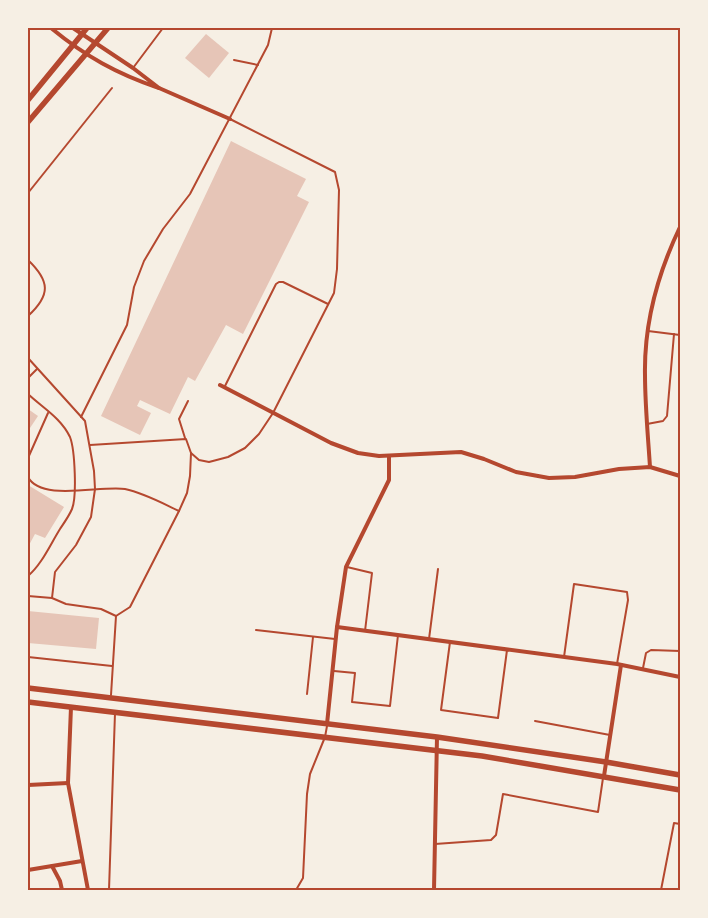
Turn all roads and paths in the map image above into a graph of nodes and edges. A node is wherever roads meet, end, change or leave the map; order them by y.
1 (51, 28) edge
2 (73, 28) edge
3 (87, 28) edge
4 (108, 28) edge
5 (163, 28) edge
6 (272, 28) edge
7 (81, 35) junction
8 (95, 43) junction
9 (72, 46) junction
10 (86, 54) junction
11 (234, 60) dead end
12 (258, 65) junction
13 (133, 68) junction
14 (112, 88) dead end
15 (159, 88) junction
16 (28, 100) edge
17 (230, 119) junction
18 (28, 122) edge
19 (28, 193) edge
20 (680, 227) edge
21 (28, 260) edge
22 (328, 304) junction
23 (28, 316) edge
24 (648, 331) junction
25 (674, 334) junction
26 (680, 335) edge
27 (28, 358) edge
28 (37, 368) junction
29 (28, 378) edge
30 (220, 385) dead end
31 (225, 388) junction
32 (28, 394) edge
33 (188, 401) dead end
34 (48, 412) junction
35 (273, 413) junction
36 (81, 417) junction
37 (647, 424) junction
38 (186, 439) junction
39 (90, 445) junction
40 (191, 453) junction
41 (389, 456) junction
42 (28, 458) edge
43 (650, 467) junction
44 (680, 476) edge
45 (28, 477) edge
46 (95, 489) junction
47 (74, 491) junction
48 (179, 511) junction
49 (346, 567) junction
50 (438, 569) dead end
51 (28, 576) edge
52 (28, 596) edge
53 (52, 598) junction
54 (116, 616) junction
55 (337, 627) junction
56 (256, 630) dead end
57 (365, 630) junction
58 (398, 635) junction
59 (313, 637) junction
60 (336, 639) junction
61 (430, 639) junction
62 (450, 642) junction
63 (507, 650) junction
64 (680, 651) edge
65 (28, 657) edge
66 (564, 657) junction
67 (619, 665) junction
68 (112, 666) junction
69 (642, 669) junction
70 (333, 671) junction
71 (680, 677) edge
72 (28, 688) edge
73 (307, 694) dead end
74 (110, 698) junction
75 (28, 702) edge
76 (71, 707) junction
77 (115, 712) junction
78 (535, 721) dead end
79 (327, 724) junction
80 (610, 735) junction
81 (325, 737) junction
82 (437, 737) junction
83 (437, 751) junction
84 (606, 762) junction
85 (604, 776) junction
86 (680, 776) edge
87 (68, 784) junction
88 (28, 785) edge
89 (680, 790) edge
90 (680, 824) edge
91 (435, 844) junction
92 (82, 861) junction
93 (52, 866) junction
94 (28, 870) edge
95 (62, 890) edge
96 (88, 890) edge
97 (109, 890) edge
98 (296, 890) edge
99 (434, 890) edge
100 (661, 890) edge

1 - 9 street
2 - 7 street
3 - 7 main road
4 - 8 main road
5 - 13 lane
6 - 12 lane
7 - 8 street
7 - 9 main road
8 - 10 main road
8 - 13 street
9 - 10 street
9 - 16 main road
10 - 15 street
10 - 18 main road
11 - 12 lane
12 - 17 lane
13 - 15 street
14 - 19 lane
15 - 17 street
17 - 22 lane
17 - 36 lane
20 - 24 street
21 - 23 lane
22 - 31 lane
22 - 35 lane
24 - 25 lane
24 - 37 street
25 - 26 lane
25 - 37 lane
27 - 28 lane
28 - 29 lane
28 - 36 lane
30 - 31 street
31 - 35 street
32 - 34 lane
33 - 38 lane
34 - 42 lane
34 - 47 lane
35 - 40 lane
35 - 41 street
36 - 39 lane
37 - 43 street
38 - 39 lane
38 - 40 lane
39 - 46 lane
40 - 48 lane
41 - 43 street
41 - 49 street
43 - 44 street
45 - 47 lane
46 - 47 lane
46 - 48 lane
46 - 53 lane
47 - 51 lane
48 - 54 lane
49 - 55 street
49 - 57 lane
50 - 61 lane
52 - 53 lane
53 - 54 lane
54 - 68 lane
55 - 57 street
55 - 60 street
56 - 59 lane
57 - 58 street
58 - 61 street
58 - 70 lane
59 - 60 lane
59 - 73 lane
60 - 70 street
61 - 62 street
62 - 63 street
62 - 63 lane
63 - 66 street
64 - 69 lane
65 - 68 lane
66 - 67 street
66 - 67 lane
67 - 69 street
67 - 80 street
68 - 74 lane
69 - 71 street
70 - 79 street
72 - 74 main road
74 - 79 main road
75 - 76 main road
76 - 77 main road
76 - 87 street
77 - 81 main road
77 - 97 lane
78 - 80 lane
79 - 81 lane
79 - 82 main road
80 - 84 street
81 - 83 main road
81 - 98 lane
82 - 83 street
82 - 84 main road
83 - 85 main road
83 - 91 street
84 - 85 street
84 - 86 main road
85 - 89 main road
85 - 91 lane
87 - 88 street
87 - 92 street
90 - 100 lane
91 - 99 street
92 - 93 street
92 - 96 street
93 - 94 street
93 - 95 street

